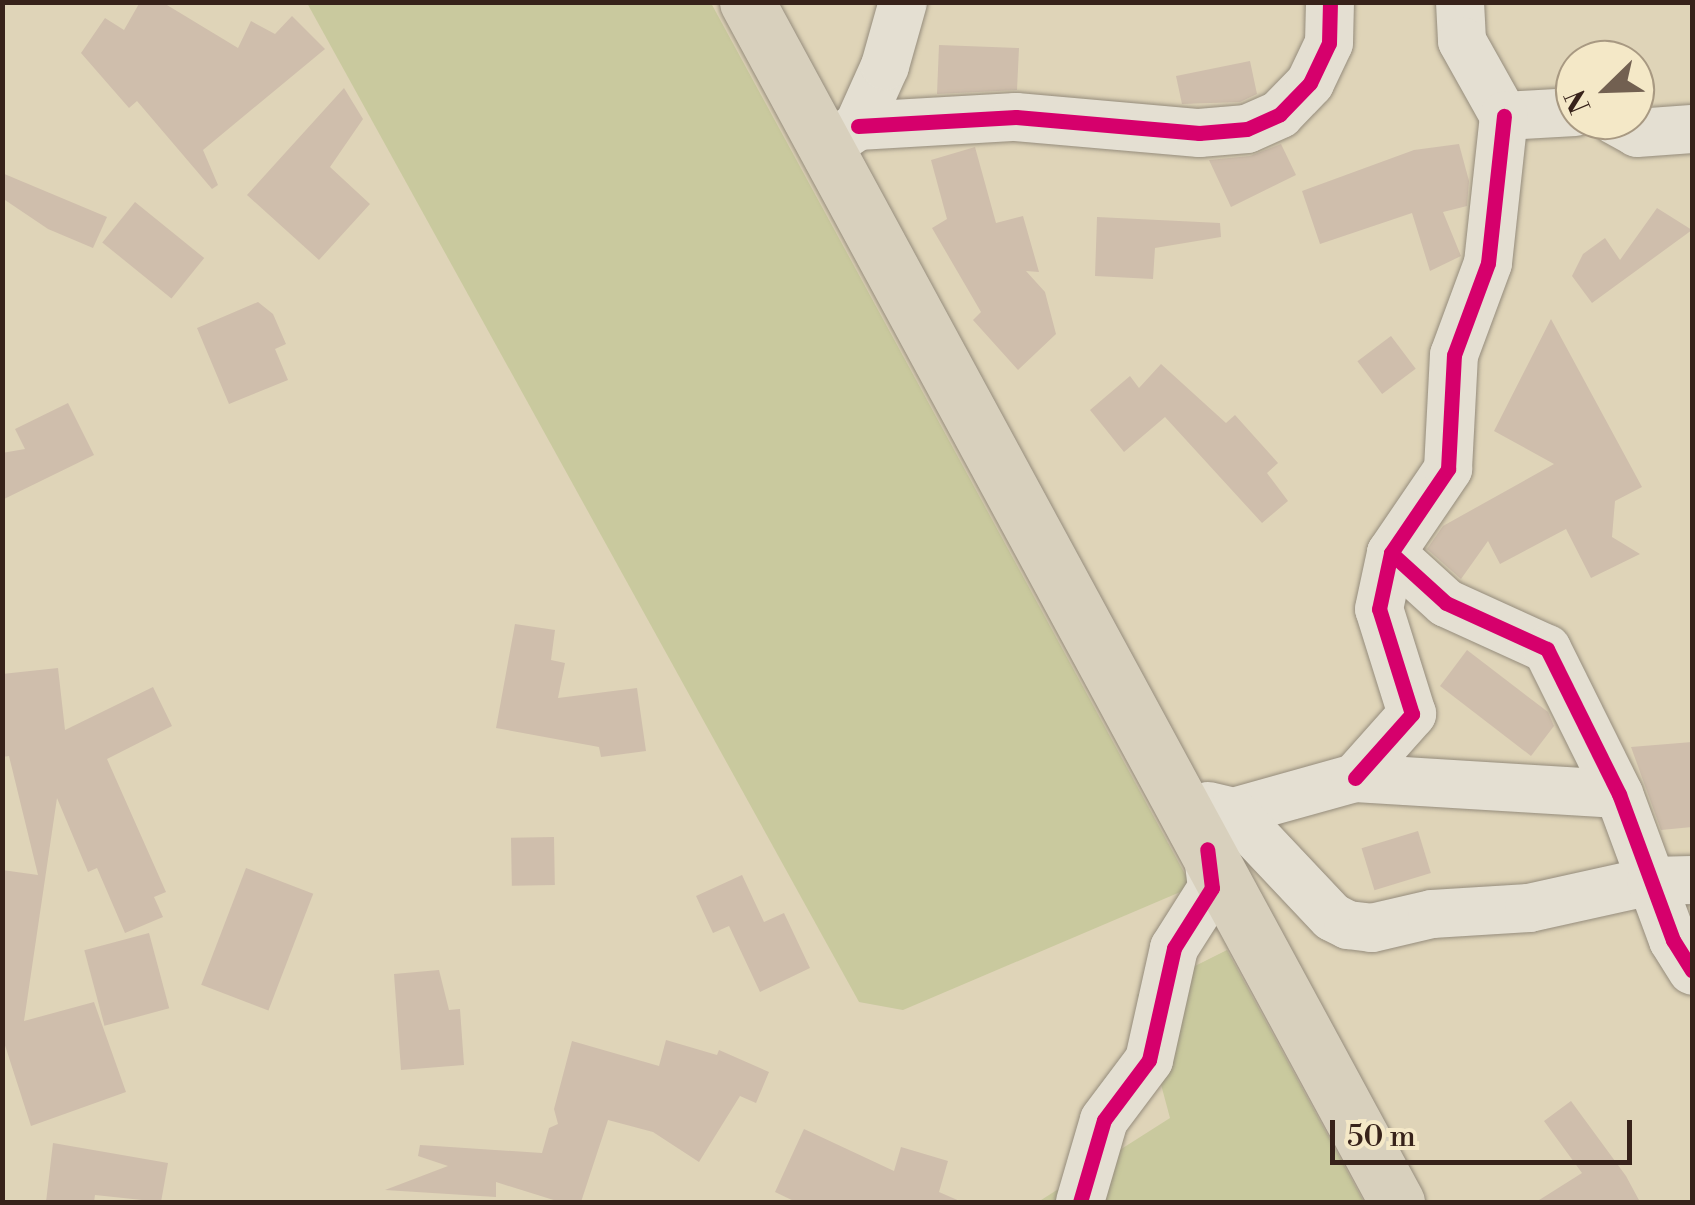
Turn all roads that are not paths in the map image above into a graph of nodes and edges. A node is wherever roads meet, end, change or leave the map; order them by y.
1 (747, 2) edge
2 (903, 2) edge
3 (1330, 2) edge
4 (1460, 2) edge
5 (1555, 113) edge
6 (1504, 116) junction
7 (1692, 129) edge
8 (1655, 132) edge
9 (842, 137) junction
10 (1391, 553) junction
11 (1355, 778) junction
12 (1618, 794) junction
13 (1210, 825) junction
14 (1672, 880) edge
15 (1692, 971) edge
16 (1080, 1202) edge
17 (1396, 1202) edge

1 - 9 main road
2 - 9 street
3 - 9 street
4 - 6 street
5 - 6 street
6 - 10 street
7 - 8 street
9 - 13 main road
10 - 11 street
10 - 12 street
11 - 12 street
11 - 13 street
12 - 14 street
13 - 14 street
13 - 16 street
13 - 17 main road
14 - 15 street

